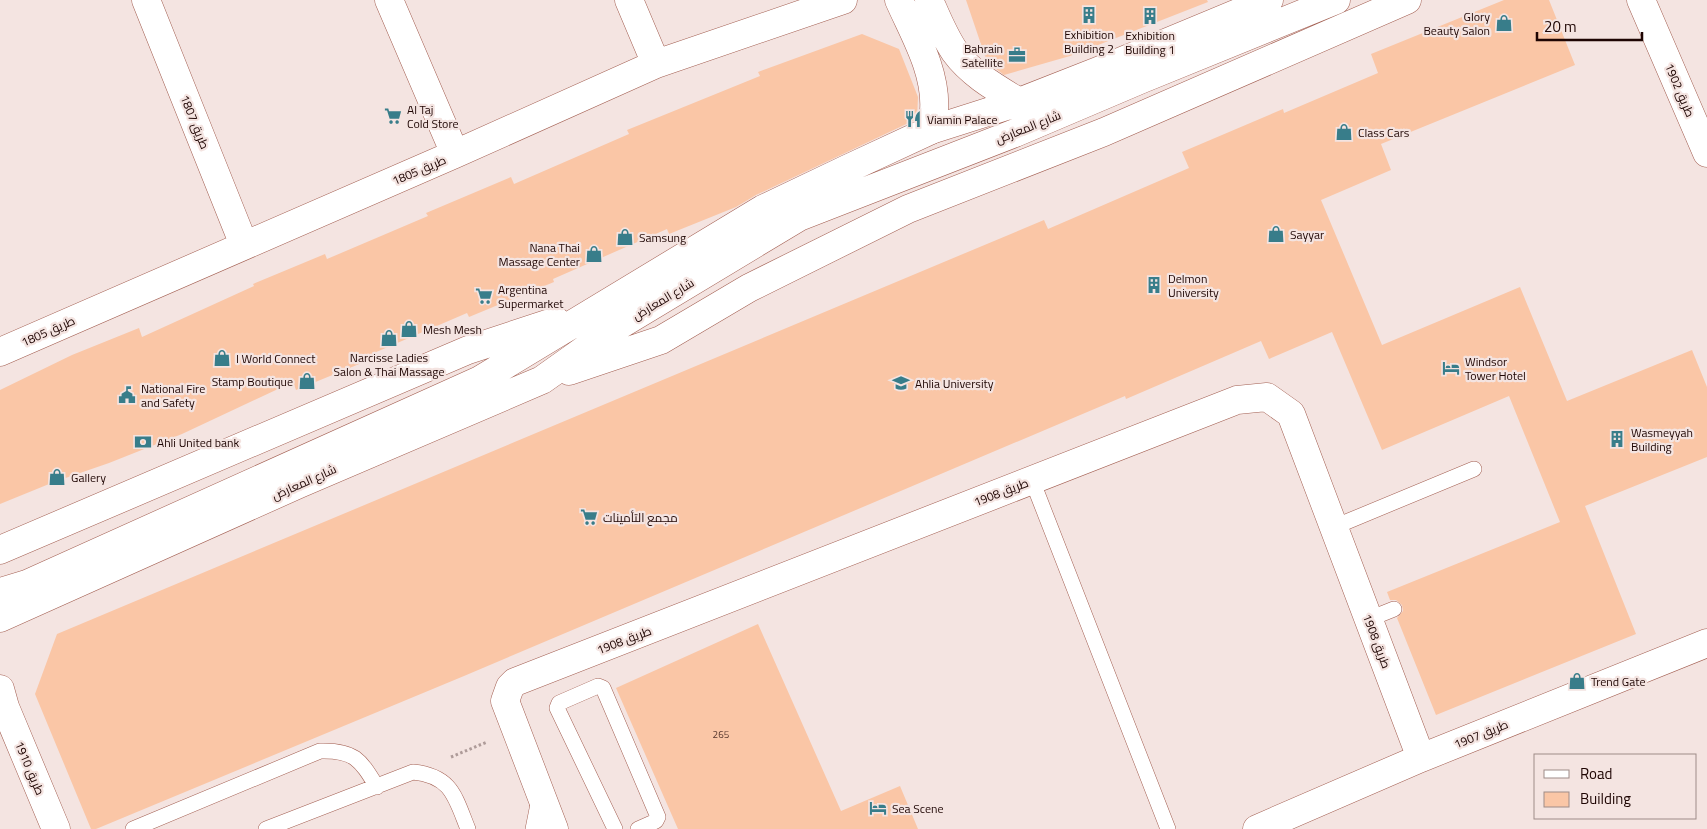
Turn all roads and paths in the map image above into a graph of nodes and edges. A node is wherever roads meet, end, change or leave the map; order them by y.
1 (146, 0) edge
2 (389, 0) edge
3 (629, 0) edge
4 (843, 0) edge
5 (899, 0) edge
6 (929, 0) edge
7 (1268, 0) edge
8 (1336, 0) edge
9 (1407, 0) edge
10 (1641, 0) edge
11 (656, 64) junction
12 (1018, 102) junction
13 (931, 130) junction
14 (1707, 153) edge
15 (455, 154) junction
16 (244, 245) junction
17 (605, 305) junction
18 (2, 344) edge
19 (542, 380) junction
20 (1474, 469) dead end
21 (1032, 480) junction
22 (1334, 527) junction
23 (0, 550) edge
24 (1394, 609) dead end
25 (1, 614) edge
26 (1369, 619) junction
27 (1707, 643) edge
28 (2, 700) edge
29 (516, 731) junction
30 (1422, 758) junction
31 (413, 772) junction
32 (377, 787) junction
33 (540, 795) junction
34 (56, 829) edge
35 (133, 829) edge
36 (266, 829) edge
37 (468, 829) edge
38 (533, 829) edge
39 (554, 829) edge
40 (615, 829) edge
41 (638, 829) edge
42 (1168, 829) edge
43 (1257, 829) edge

1 - 16 main road, طريق 1807
2 - 15 main road
3 - 11 main road
4 - 11 main road, طريق 1805
5 - 13 main road
6 - 12 main road
7 - 12 main road, شارع المعارض
8 - 19 main road, شارع المعارض
9 - 19 main road
10 - 14 main road, طريق 1902
11 - 15 main road, طريق 1805
12 - 13 main road, شارع المعارض
13 - 17 main road, شارع المعارض
15 - 16 main road, طريق 1805
16 - 18 main road, طريق 1805
17 - 23 main road
17 - 25 main road, شارع المعارض
19 - 25 main road, شارع المعارض
20 - 22 lane
21 - 22 main road, طريق 1908
21 - 29 main road, طريق 1908
21 - 42 lane
22 - 26 main road, طريق 1908
24 - 26 lane
26 - 30 main road, طريق 1908
27 - 30 main road, طريق 1907
28 - 34 main road, طريق 1910
29 - 31 path
29 - 33 main road, طريق 1908
30 - 43 main road, طريق 1907
31 - 32 lane
31 - 37 lane
32 - 35 lane
32 - 36 lane
33 - 38 lane
33 - 39 main road, طريق 1908
40 - 41 lane

